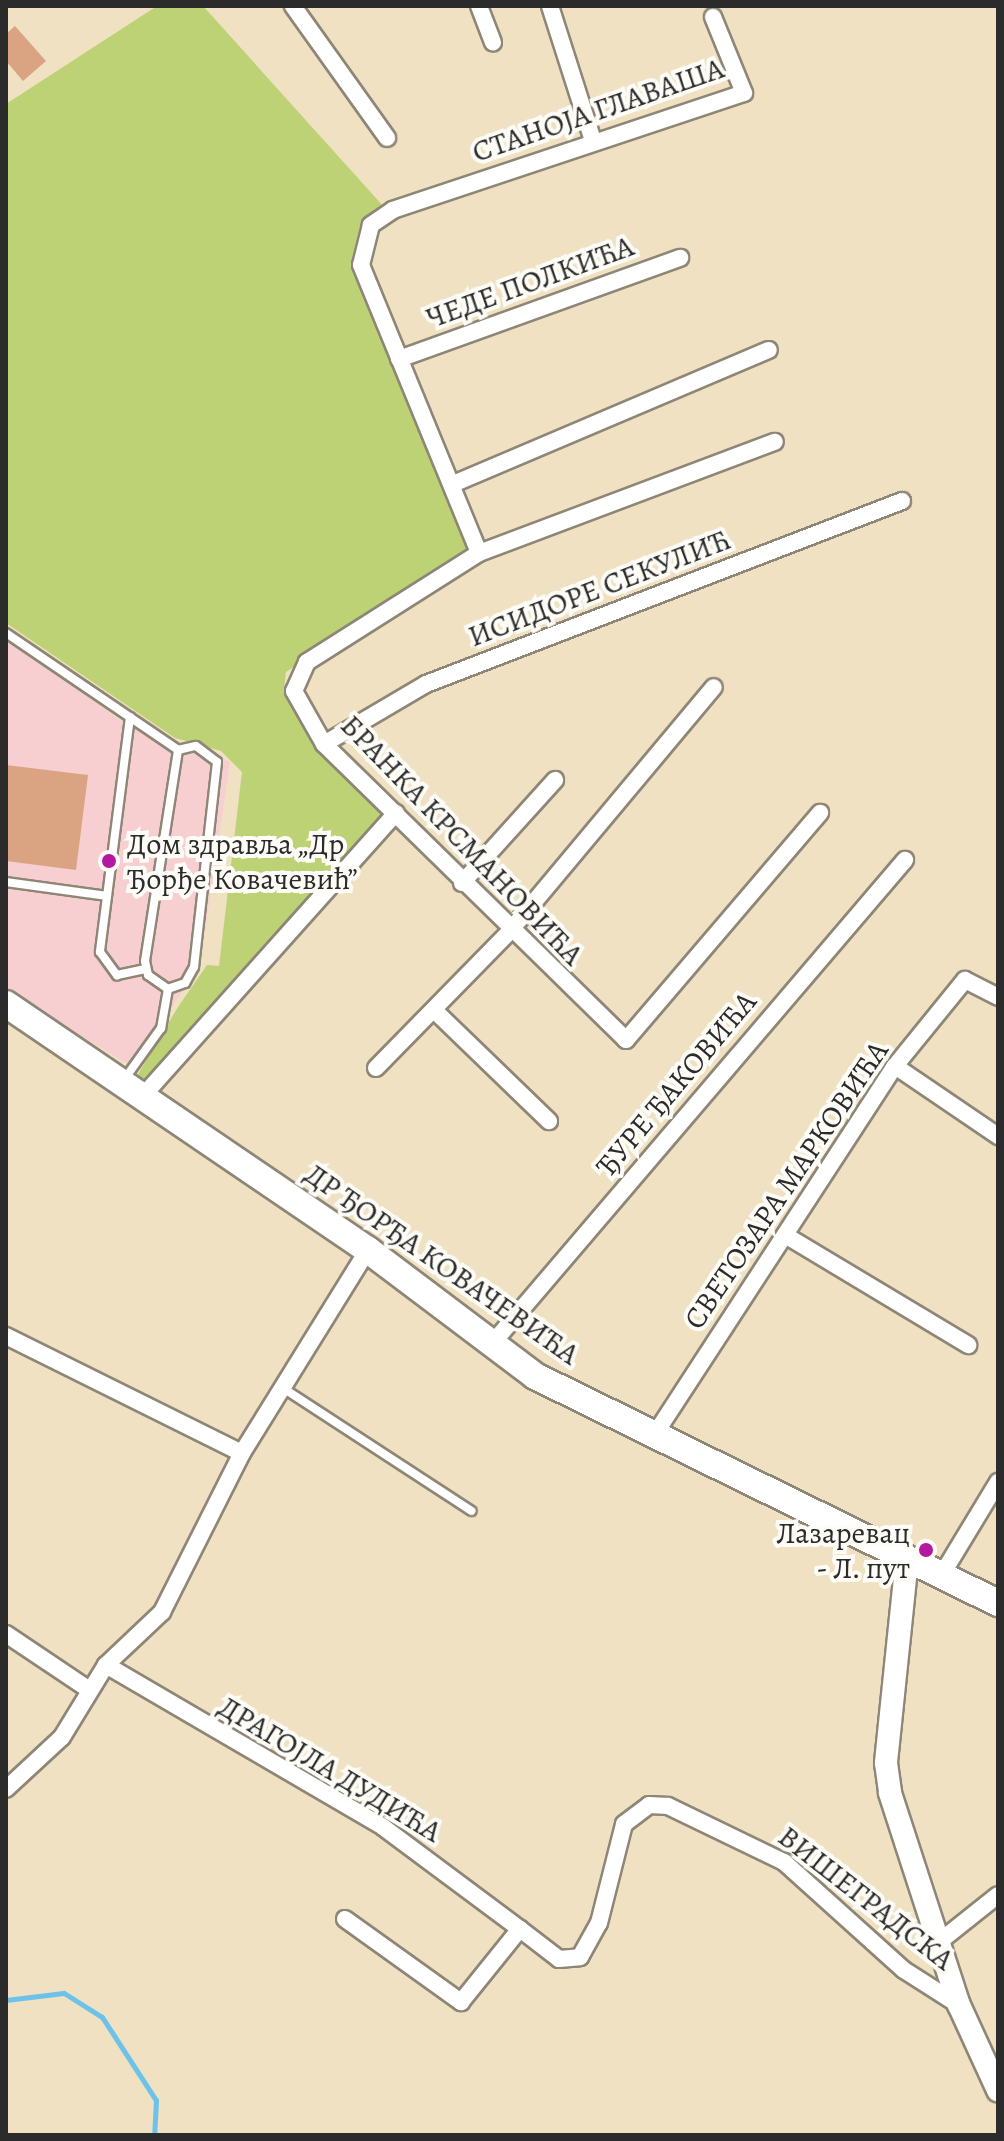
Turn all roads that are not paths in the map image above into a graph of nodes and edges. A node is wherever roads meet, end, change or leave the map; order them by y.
1 (293, 6) edge
2 (479, 6) edge
3 (550, 6) edge
4 (713, 17) dead end
5 (493, 42) dead end
6 (387, 138) dead end
7 (593, 141) junction
8 (680, 258) dead end
9 (769, 350) dead end
10 (399, 359) junction
11 (775, 442) dead end
12 (453, 484) junction
13 (902, 501) dead end
14 (479, 553) junction
15 (6, 633) edge
16 (714, 687) dead end
17 (130, 717) junction
18 (324, 744) junction
19 (178, 750) junction
20 (555, 780) dead end
21 (396, 813) junction
22 (820, 813) dead end
23 (905, 860) dead end
24 (6, 882) edge
25 (462, 883) junction
26 (107, 896) junction
27 (509, 932) junction
28 (145, 969) junction
29 (168, 989) junction
30 (998, 997) edge
31 (6, 1004) edge
32 (434, 1010) junction
33 (895, 1066) junction
34 (376, 1068) dead end
35 (132, 1090) junction
36 (549, 1121) dead end
37 (998, 1136) edge
38 (785, 1235) junction
39 (368, 1250) junction
40 (6, 1336) edge
41 (491, 1345) junction
42 (968, 1345) dead end
43 (282, 1387) junction
44 (655, 1434) junction
45 (242, 1453) junction
46 (998, 1482) edge
47 (472, 1511) dead end
48 (907, 1559) junction
49 (941, 1576) junction
50 (998, 1603) edge
51 (6, 1634) edge
52 (106, 1665) junction
53 (88, 1689) junction
54 (6, 1789) edge
55 (998, 1895) edge
56 (345, 1919) dead end
57 (520, 1929) junction
58 (939, 1942) junction
59 (959, 2005) junction
60 (998, 2090) edge

1 - 6 street
2 - 5 street
3 - 7 street
4 - 7 street, СТАНОЈА ГЛАВАША
7 - 10 street, СТАНОЈА ГЛАВАША
8 - 10 street, ЧЕДЕ ПОЛКИЋА
9 - 12 street
10 - 12 street
11 - 14 street, БРАНКА КРСМАНОВИЋА
12 - 14 street
13 - 18 street, ИСИДОРЕ СЕКУЛИЋ
14 - 18 street, БРАНКА КРСМАНОВИЋА
15 - 17 lane
16 - 27 street
17 - 19 lane
17 - 26 lane
18 - 21 street, БРАНКА КРСМАНОВИЋА
19 - 28 lane
19 - 29 lane
20 - 25 street
21 - 25 street, БРАНКА КРСМАНОВИЋА
21 - 35 street
22 - 27 street, БРАНКА КРСМАНОВИЋА
23 - 41 street, ЂУРЕ ЂАКОВИЋА
24 - 26 lane
25 - 27 street, БРАНКА КРСМАНОВИЋА
26 - 28 lane
27 - 32 street
28 - 29 lane
29 - 35 lane
30 - 33 street, СВЕТОЗАРА МАРКОВИЋА
31 - 35 main road, ДР ЂОРЂА КОВАЧЕВИЋА
32 - 34 street
32 - 36 street
33 - 37 street
33 - 38 street, СВЕТОЗАРА МАРКОВИЋА
35 - 39 main road, ДР ЂОРЂА КОВАЧЕВИЋА
38 - 42 street
38 - 44 street, СВЕТОЗАРА МАРКОВИЋА
39 - 41 main road, ДР ЂОРЂА КОВАЧЕВИЋА
39 - 43 street
40 - 45 street
41 - 44 main road, ДР ЂОРЂА КОВАЧЕВИЋА
43 - 45 street
43 - 47 lane
44 - 48 main road, ДР ЂОРЂА КОВАЧЕВИЋА
45 - 52 street
46 - 49 street
48 - 49 main road, ДР ЂОРЂА КОВАЧЕВИЋА
48 - 58 street
49 - 50 main road, ДР ЂОРЂА КОВАЧЕВИЋА
51 - 53 street
52 - 53 street
52 - 57 street, ДРАГОЈЛА ДУДИЋА
53 - 54 street
55 - 58 street
56 - 57 street
57 - 59 street, ВИШЕГРАДСКА
58 - 59 street
59 - 60 street

